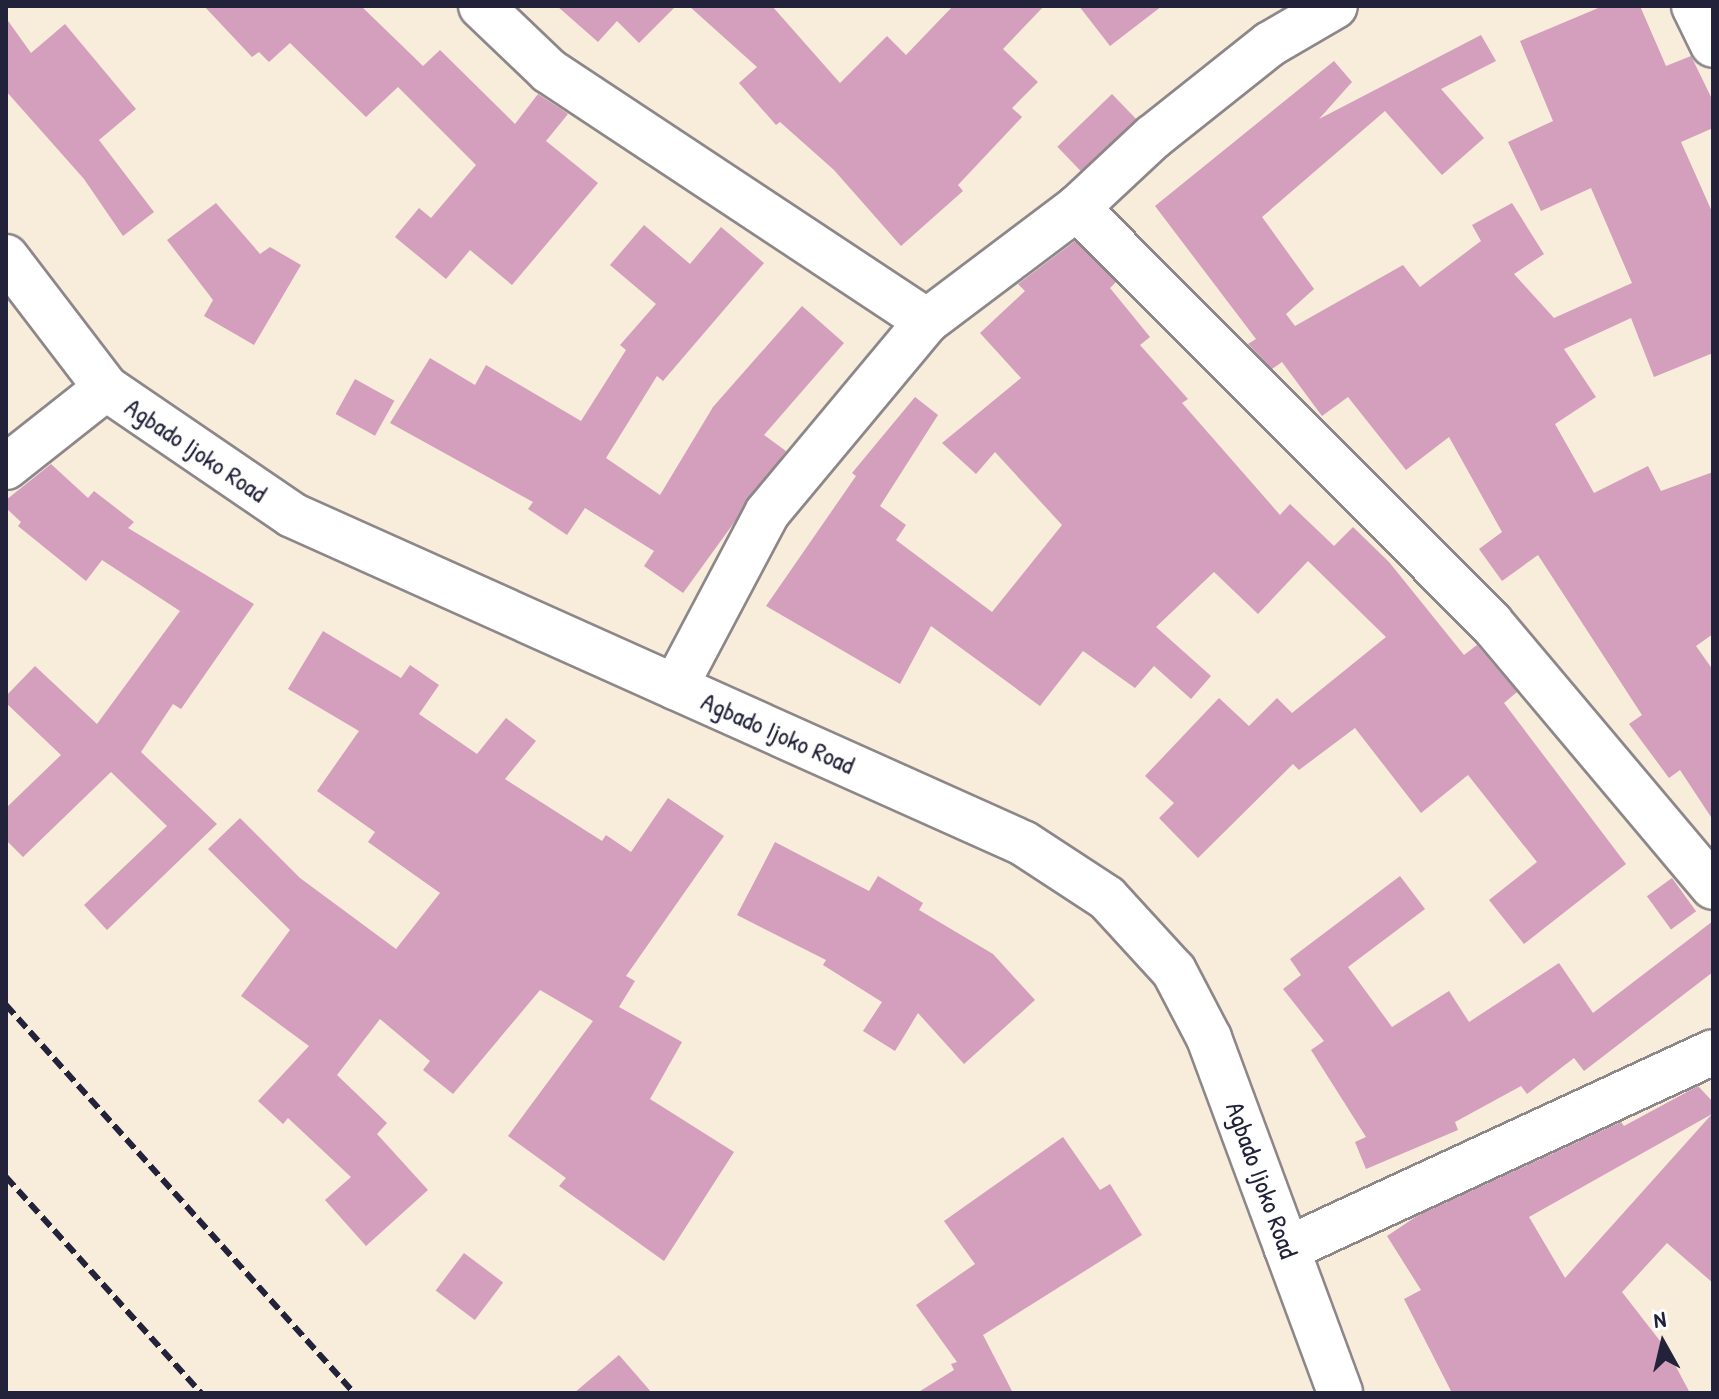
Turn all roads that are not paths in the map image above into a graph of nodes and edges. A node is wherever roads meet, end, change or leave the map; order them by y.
1 (481, 6) edge
2 (1335, 6) edge
3 (1694, 6) edge
4 (1713, 45) edge
5 (1077, 208) junction
6 (6, 257) edge
7 (927, 321) junction
8 (106, 388) junction
9 (6, 467) edge
10 (675, 687) junction
11 (1713, 887) edge
12 (1711, 1056) edge
13 (1287, 1249) junction
14 (1340, 1393) edge

1 - 7 street
2 - 5 street
3 - 4 street
5 - 7 street
5 - 11 street
6 - 8 street, Agbado Ijoko Road
7 - 10 street
8 - 9 street
8 - 10 street, Agbado Ijoko Road
10 - 13 street, Agbado Ijoko Road
12 - 13 street
13 - 14 street, Agbado Ijoko Road

